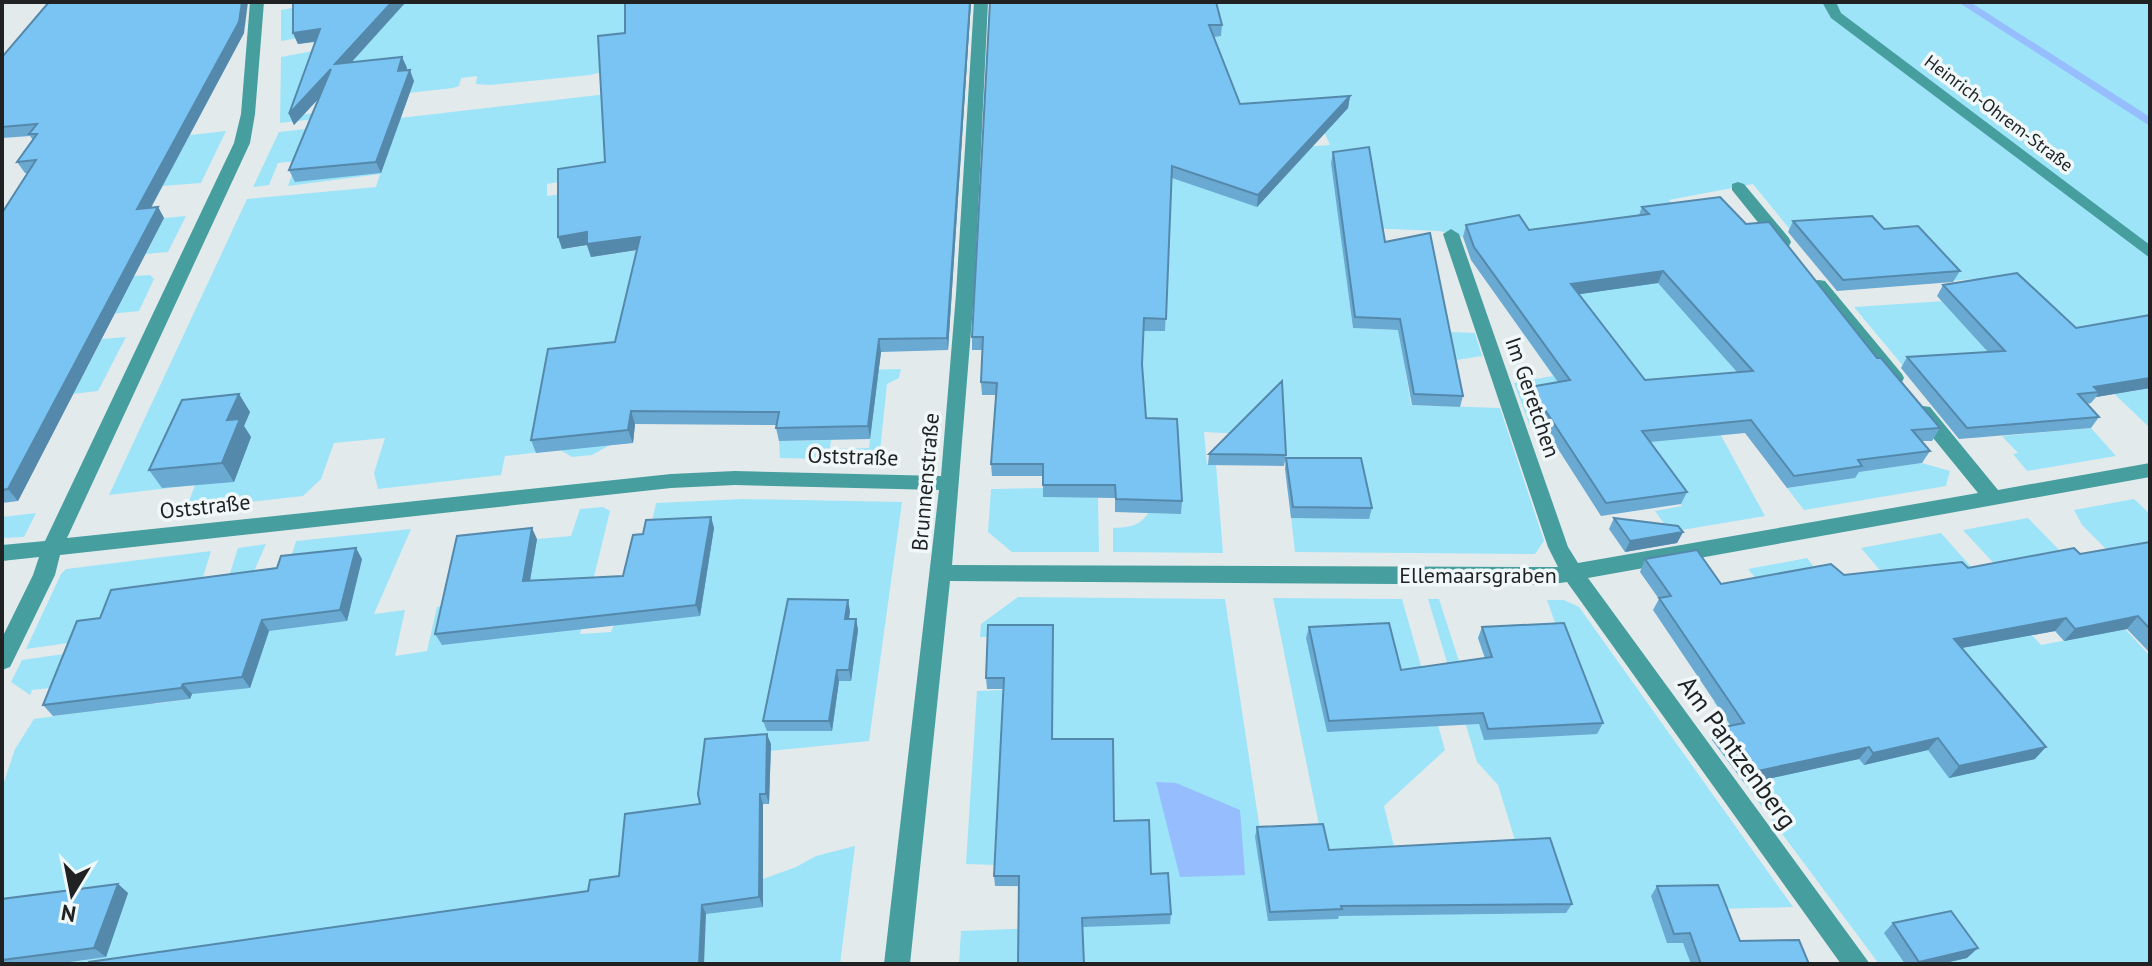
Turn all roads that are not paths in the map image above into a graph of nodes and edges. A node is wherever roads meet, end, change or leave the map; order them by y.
1 (257, 2) edge
2 (981, 2) edge
3 (1829, 2) edge
4 (1738, 187) dead end
5 (1451, 234) dead end
6 (2150, 253) edge
7 (2150, 470) edge
8 (950, 483) junction
9 (1994, 499) junction
10 (52, 547) junction
11 (2, 553) edge
12 (940, 573) junction
13 (1573, 574) junction
14 (2, 661) edge
15 (897, 964) edge
16 (1857, 964) edge

1 - 10 street
2 - 8 street, Brunnenstraße
3 - 6 street, Heinrich-Ohrem-Straße
4 - 9 street
5 - 13 street, Im Geretchen
7 - 9 street, Ellemaarsgraben
8 - 10 street, Oststraße
8 - 12 street, Brunnenstraße
9 - 13 street, Ellemaarsgraben
10 - 11 street, Oststraße
10 - 14 street
12 - 13 street, Ellemaarsgraben
12 - 15 street, Brunnenstraße
13 - 16 street, Am Pantzenberg

